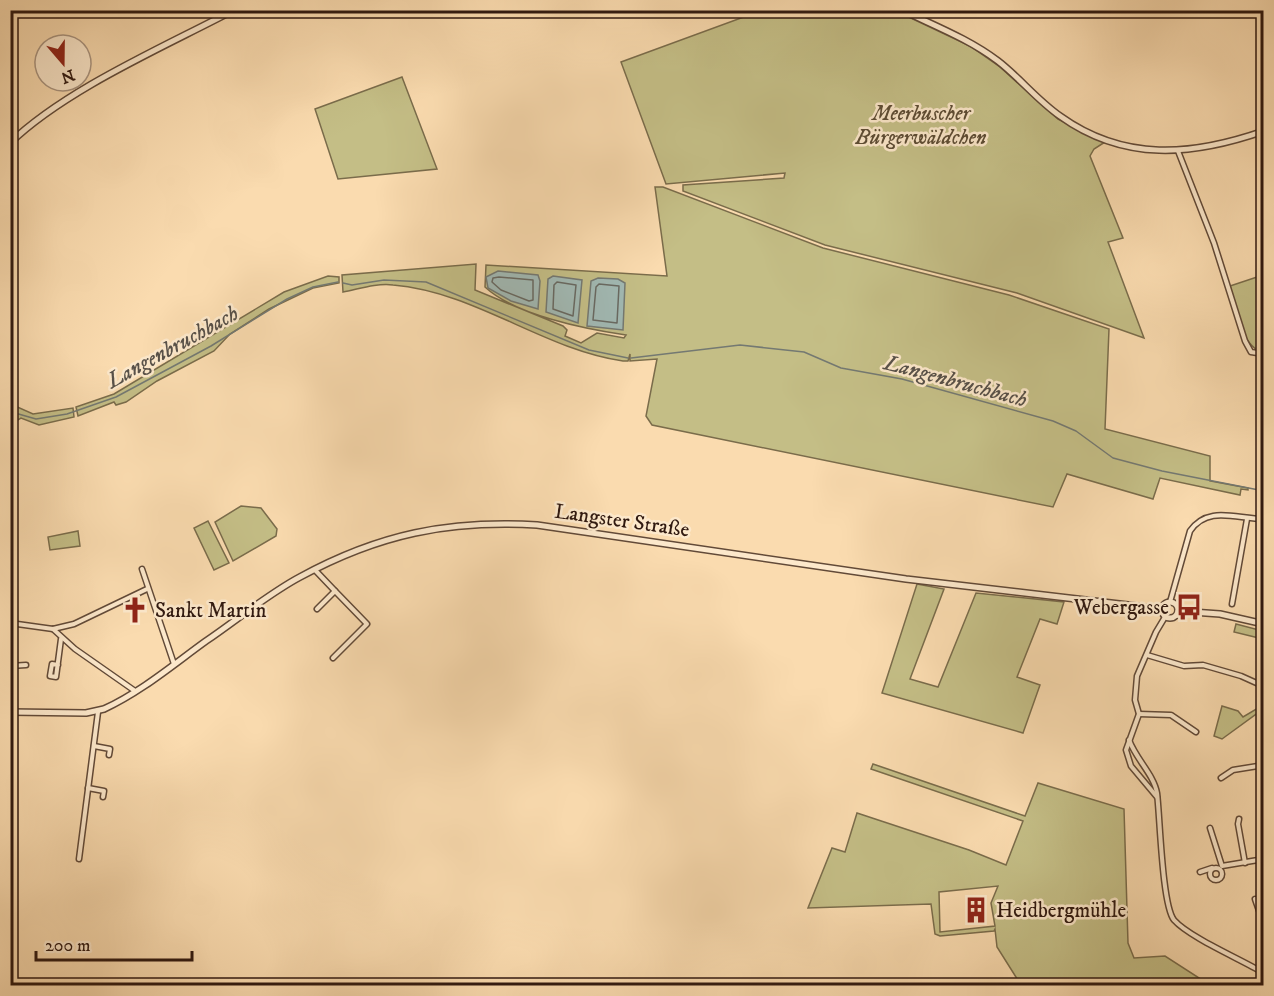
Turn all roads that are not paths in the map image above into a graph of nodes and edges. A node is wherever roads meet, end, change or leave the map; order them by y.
1 (234, 10) edge
2 (902, 10) edge
3 (1263, 131) edge
4 (10, 143) edge
5 (1178, 151) junction
6 (1263, 354) edge
7 (1247, 519) junction
8 (1263, 519) edge
9 (142, 569) dead end
10 (315, 570) junction
11 (147, 589) junction
12 (335, 591) junction
13 (1170, 602) junction
14 (1232, 604) dead end
15 (317, 609) dead end
16 (1162, 609) junction
17 (1179, 610) junction
18 (1166, 617) junction
19 (10, 623) edge
20 (1263, 624) edge
21 (53, 629) junction
22 (61, 638) junction
23 (1147, 655) junction
24 (333, 657) dead end
25 (174, 664) junction
26 (26, 665) dead end
27 (58, 665) dead end
28 (10, 666) edge
29 (1261, 686) dead end
30 (135, 691) junction
31 (98, 711) junction
32 (10, 712) edge
33 (1139, 714) junction
34 (1196, 732) dead end
35 (1129, 741) junction
36 (93, 746) junction
37 (109, 755) dead end
38 (1263, 765) edge
39 (1221, 778) dead end
40 (88, 788) junction
41 (103, 797) dead end
42 (1157, 797) junction
43 (1262, 816) dead end
44 (1239, 819) dead end
45 (1210, 828) dead end
46 (1263, 833) edge
47 (79, 859) dead end
48 (1263, 859) edge
49 (1245, 863) junction
50 (1222, 866) junction
51 (1200, 872) dead end
52 (1256, 899) dead end
53 (1263, 925) edge
54 (1263, 971) edge
55 (1263, 985) edge

1 - 4 street
2 - 5 street
3 - 5 street
5 - 6 street
7 - 8 street
7 - 13 street
7 - 14 street
9 - 11 street
10 - 12 street
10 - 16 street, Langster Straße
10 - 25 street, Langster Straße
11 - 21 street
11 - 25 street
12 - 15 street
12 - 24 street
13 - 16 street
13 - 17 street
16 - 18 street
17 - 18 street
17 - 20 street
18 - 23 street
19 - 21 street
21 - 22 street
22 - 27 street
22 - 30 street
23 - 29 street
23 - 33 street
25 - 30 street, Langster Straße
26 - 28 street
30 - 31 street, Langster Straße
31 - 32 street, Langster Straße
31 - 36 street
33 - 34 street
33 - 35 street
35 - 42 street
35 - 42 street
36 - 37 street
36 - 40 street
38 - 39 street
40 - 41 street
40 - 47 street
42 - 54 street
43 - 46 street
44 - 49 street
45 - 50 street
48 - 49 street
49 - 50 street
50 - 51 street
52 - 53 street
54 - 55 street

